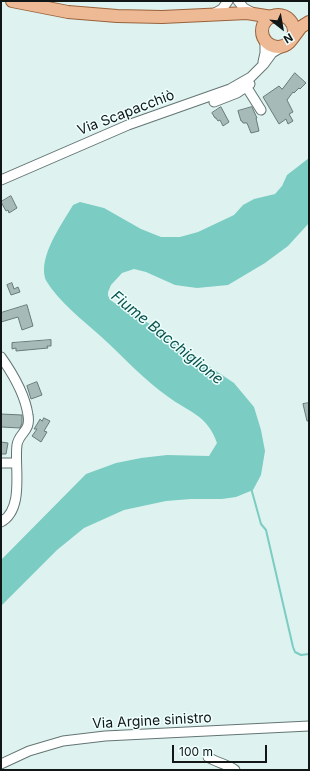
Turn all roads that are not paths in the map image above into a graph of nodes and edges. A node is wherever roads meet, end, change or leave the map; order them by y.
1 (12, 1) edge
2 (230, 1) edge
3 (238, 1) edge
4 (236, 13) junction
5 (253, 13) junction
6 (213, 14) junction
7 (272, 17) junction
8 (288, 18) junction
9 (309, 19) edge
10 (309, 22) edge
11 (264, 36) junction
12 (287, 43) junction
13 (263, 69) junction
14 (245, 84) junction
15 (195, 108) dead end
16 (261, 110) dead end
17 (1, 180) edge
18 (1, 357) edge
19 (1, 463) edge
20 (16, 463) junction
21 (1, 522) edge
22 (309, 726) edge
23 (208, 757) dead end
24 (1, 764) edge
25 (235, 770) edge

1 - 6 main road
2 - 4 street
2 - 6 street
3 - 5 street
4 - 5 main road
4 - 6 main road
4 - 11 main road
5 - 7 main road
7 - 8 main road
7 - 11 main road
8 - 9 main road
8 - 12 main road
10 - 12 main road
11 - 12 main road
11 - 13 street
12 - 13 street, Via Scapacchiò
13 - 14 street, Via Scapacchiò
14 - 15 street
14 - 16 street
14 - 17 street, Via Scapacchiò
18 - 20 street
19 - 20 street
20 - 21 street
22 - 24 street, Via Argine sinistro
23 - 25 street

